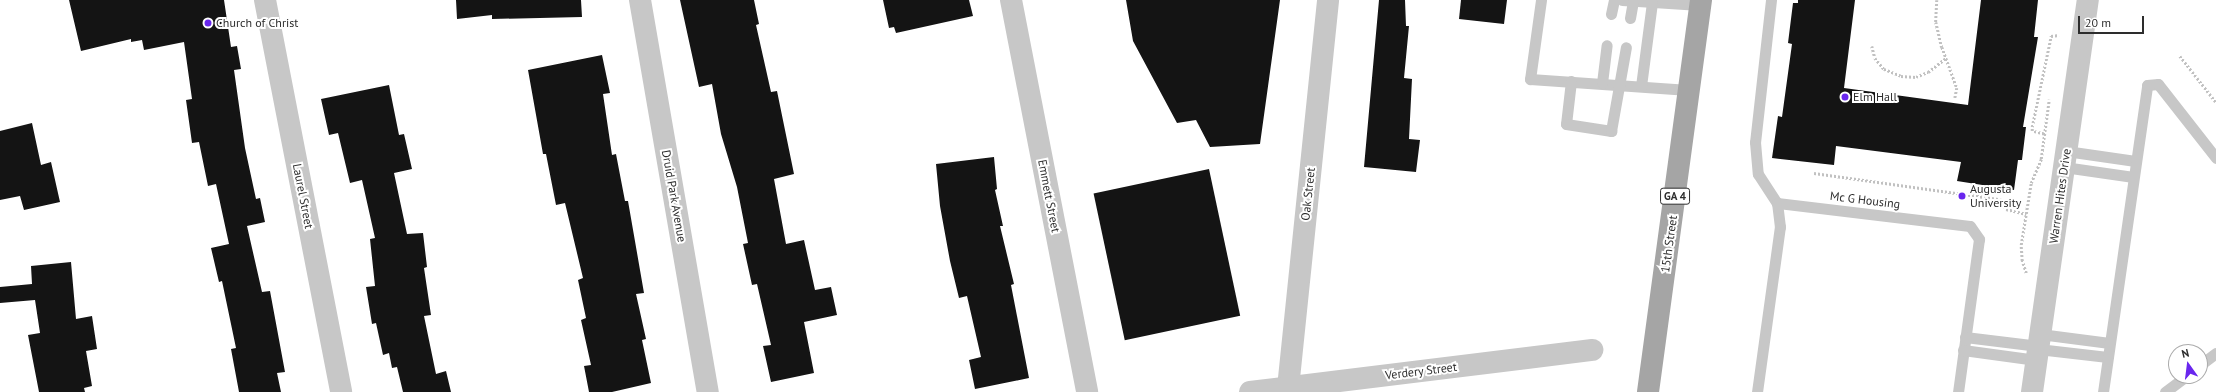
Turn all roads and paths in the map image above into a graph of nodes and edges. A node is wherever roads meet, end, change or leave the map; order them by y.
1 (265, 0) edge
2 (640, 0) edge
3 (1012, 0) edge
4 (1328, 0) edge
5 (1541, 0) edge
6 (1614, 0) edge
7 (1771, 0) edge
8 (1937, 0) edge
9 (2088, 0) edge
10 (1628, 1) edge
11 (1652, 3) junction
12 (1701, 3) edge
13 (1611, 14) dead end
14 (1630, 18) dead end
15 (2058, 43) dead end
16 (1607, 45) dead end
17 (1872, 46) dead end
18 (1626, 47) dead end
19 (2180, 56) dead end
20 (1946, 58) junction
21 (1571, 81) junction
22 (1602, 84) junction
23 (1619, 86) junction
24 (1641, 86) junction
25 (1689, 90) junction
26 (2050, 96) dead end
27 (1955, 98) dead end
28 (2216, 102) edge
29 (2044, 134) junction
30 (2216, 158) edge
31 (2065, 159) junction
32 (2135, 161) junction
33 (1814, 173) dead end
34 (2133, 176) junction
35 (1777, 203) junction
36 (2026, 214) junction
37 (2025, 279) dead end
38 (1965, 337) junction
39 (2109, 343) junction
40 (2038, 348) junction
41 (1592, 350) dead end
42 (1963, 350) junction
43 (2108, 357) junction
44 (2176, 384) edge
45 (1288, 388) junction
46 (341, 392) edge
47 (708, 392) edge
48 (1087, 392) edge
49 (1250, 392) edge
50 (1648, 392) edge
51 (1757, 392) edge
52 (1958, 392) edge
53 (2032, 392) edge
54 (2103, 392) edge
55 (2165, 392) edge

1 - 46 street, Laurel Street
2 - 47 street, Druid Park Avenue
3 - 48 street, Emmett Street
4 - 45 street, Oak Street
5 - 21 lane
6 - 13 lane
7 - 35 lane
8 - 20 path
9 - 31 street, Warren Hites Drive
10 - 11 lane
10 - 14 lane
11 - 12 lane
11 - 24 lane
12 - 25 main road, 15th Street / GA 4
15 - 29 path
16 - 22 lane
17 - 20 path
18 - 23 lane
19 - 28 path
20 - 27 path
21 - 22 lane
21 - 23 lane
22 - 23 lane
23 - 24 lane
24 - 25 lane
25 - 50 main road, 15th Street / GA 4
26 - 29 path
29 - 36 path
30 - 32 lane
31 - 32 lane
31 - 34 lane
31 - 40 street, Warren Hites Drive
32 - 34 lane
33 - 36 path
34 - 39 lane
35 - 38 lane, Mc G Housing
35 - 51 lane
36 - 37 path
38 - 40 lane
38 - 42 lane, Mc G Housing
39 - 40 lane
39 - 43 lane
40 - 42 lane
40 - 43 lane
40 - 53 street, Warren Hites Drive
41 - 45 street, Verdery Street
42 - 52 lane, Mc G Housing
43 - 54 lane
44 - 55 lane
45 - 49 street, Verdery Street

